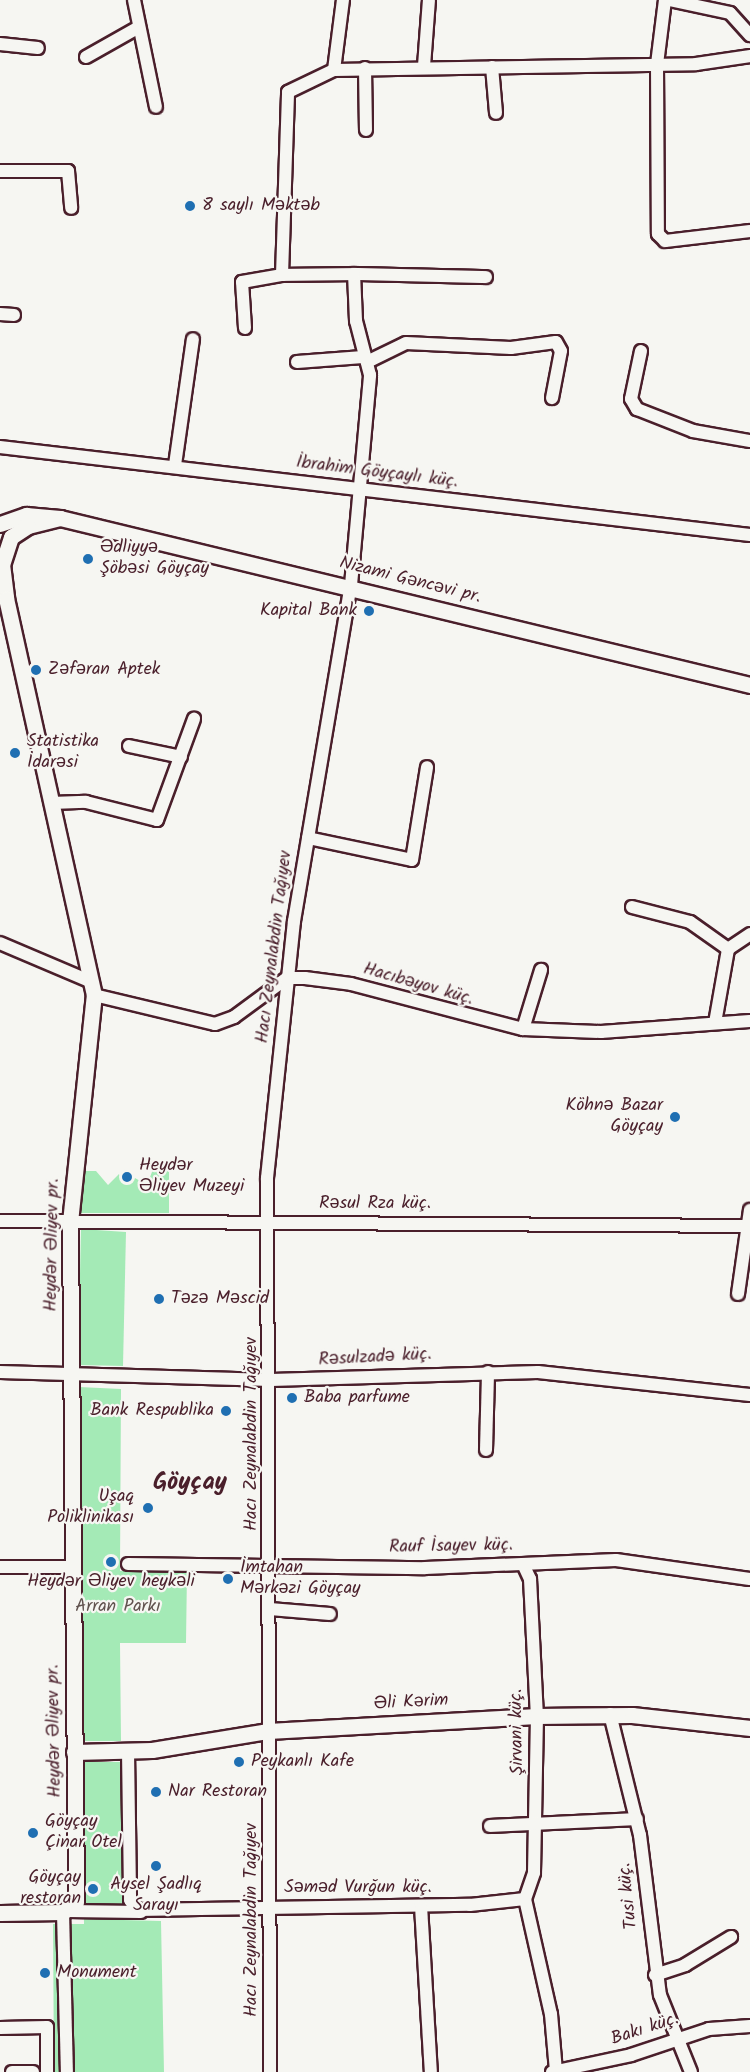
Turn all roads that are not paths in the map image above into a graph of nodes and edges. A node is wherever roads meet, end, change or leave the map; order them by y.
1 (134, 0) edge
2 (343, 0) edge
3 (429, 0) edge
4 (667, 0) edge
5 (139, 27) junction
6 (750, 35) edge
7 (0, 44) edge
8 (38, 48) dead end
9 (750, 56) edge
10 (86, 57) dead end
11 (657, 64) junction
12 (424, 66) junction
13 (492, 67) junction
14 (364, 68) junction
15 (334, 70) junction
16 (156, 107) dead end
17 (496, 113) dead end
18 (366, 130) dead end
19 (0, 171) edge
20 (71, 208) dead end
21 (750, 231) edge
22 (354, 274) junction
23 (282, 275) junction
24 (486, 277) dead end
25 (0, 314) edge
26 (14, 315) dead end
27 (245, 328) dead end
28 (193, 339) dead end
29 (641, 351) dead end
30 (365, 359) junction
31 (297, 362) dead end
32 (552, 398) dead end
33 (750, 441) edge
34 (0, 447) edge
35 (175, 465) junction
36 (361, 489) junction
37 (60, 518) junction
38 (0, 526) edge
39 (750, 535) edge
40 (2, 549) edge
41 (0, 581) edge
42 (351, 585) junction
43 (6, 599) junction
44 (750, 685) edge
45 (194, 719) dead end
46 (129, 747) dead end
47 (181, 757) junction
48 (428, 767) dead end
49 (51, 803) junction
50 (308, 838) junction
51 (632, 907) dead end
52 (750, 934) edge
53 (0, 943) edge
54 (728, 949) junction
55 (541, 970) dead end
56 (287, 978) junction
57 (93, 989) junction
58 (750, 1022) edge
59 (715, 1023) junction
60 (523, 1029) junction
61 (750, 1210) edge
62 (0, 1221) edge
63 (266, 1221) junction
64 (70, 1222) junction
65 (749, 1226) edge
66 (738, 1294) dead end
67 (0, 1372) edge
68 (488, 1372) junction
69 (72, 1374) junction
70 (271, 1380) junction
71 (750, 1395) edge
72 (486, 1450) dead end
73 (271, 1562) junction
74 (128, 1564) dead end
75 (523, 1564) junction
76 (0, 1567) edge
77 (73, 1567) junction
78 (750, 1579) edge
79 (270, 1609) junction
80 (330, 1614) dead end
81 (610, 1714) junction
82 (537, 1716) junction
83 (750, 1728) edge
84 (268, 1731) junction
85 (128, 1751) junction
86 (74, 1752) junction
87 (637, 1819) junction
88 (537, 1823) junction
89 (490, 1826) dead end
90 (525, 1899) junction
91 (421, 1906) junction
92 (272, 1907) junction
93 (69, 1908) junction
94 (142, 1912) junction
95 (0, 1913) edge
96 (732, 1937) dead end
97 (656, 1975) junction
98 (750, 2026) edge
99 (0, 2028) edge
100 (678, 2038) junction
101 (12, 2072) edge
102 (33, 2072) edge
103 (47, 2072) edge
104 (67, 2072) edge
105 (270, 2072) edge
106 (431, 2072) edge
107 (554, 2072) edge
108 (691, 2072) edge

1 - 5 street
2 - 15 street
3 - 12 street
4 - 6 street
4 - 11 street
5 - 10 street
5 - 16 street
7 - 8 street
9 - 11 street
11 - 13 street
11 - 21 street
12 - 13 street
12 - 14 street
13 - 17 street
14 - 15 street
14 - 18 street
15 - 23 street
19 - 20 street
22 - 23 street
22 - 24 street
22 - 30 street, Hacı Zeynalabdin Tağıyev
23 - 27 street
25 - 26 street
28 - 35 street
29 - 33 street
30 - 31 street
30 - 32 street
30 - 36 street, Hacı Zeynalabdin Tağıyev
34 - 35 street, İbrahim Göyçaylı küç.
35 - 36 street, İbrahim Göyçaylı küç.
36 - 39 street, İbrahim Göyçaylı küç.
36 - 42 street, Hacı Zeynalabdin Tağıyev
37 - 38 main road, Nizami Gəncəvi pr.
37 - 40 main road
37 - 42 main road, Nizami Gəncəvi pr.
38 - 40 main road
40 - 43 main road
41 - 43 main road
42 - 44 main road, Nizami Gəncəvi pr.
42 - 50 street, Hacı Zeynalabdin Tağıyev
43 - 49 main road, Heydər Əliyev pr.
45 - 47 street
46 - 47 street
47 - 49 street
48 - 50 street
49 - 57 main road, Heydər Əliyev pr.
50 - 56 street, Hacı Zeynalabdin Tağıyev
51 - 54 street
52 - 54 street
53 - 57 street
54 - 59 street
55 - 60 street
56 - 57 street
56 - 60 street, Hacıbəyov küç.
56 - 63 street, Hacı Zeynalabdin Tağıyev
57 - 64 main road, Heydər Əliyev pr.
58 - 59 street, Hacıbəyov küç.
59 - 60 street, Hacıbəyov küç.
61 - 65 street
62 - 64 street, Rəsul Rza küç.
63 - 64 street, Rəsul Rza küç.
63 - 65 street, Rəsul Rza küç.
63 - 70 street, Hacı Zeynalabdin Tağıyev
64 - 69 main road, Heydər Əliyev pr.
65 - 66 street
67 - 69 street, Rəsulzadə küç.
68 - 70 street, Rəsulzadə küç.
68 - 71 street, Rəsulzadə küç.
68 - 72 street
69 - 70 street, Rəsulzadə küç.
69 - 77 main road, Heydər Əliyev pr.
70 - 73 street, Hacı Zeynalabdin Tağıyev
73 - 74 street, Rauf İsayev küç.
73 - 75 street, Rauf İsayev küç.
73 - 79 street, Hacı Zeynalabdin Tağıyev
75 - 78 street, Rauf İsayev küç.
75 - 82 street, Şirvani küç.
76 - 77 street
77 - 86 main road, Heydər Əliyev pr.
79 - 80 street
79 - 84 street, Hacı Zeynalabdin Tağıyev
81 - 82 main road, Əli Kərim
81 - 83 main road, Əli Kərim
81 - 87 street, Tusi küç.
82 - 84 main road, Əli Kərim
82 - 88 street, Şirvani küç.
84 - 85 main road, Əli Kərim
84 - 92 street, Hacı Zeynalabdin Tağıyev
85 - 86 main road, Əli Kərim
85 - 94 street
86 - 93 main road, Heydər Əliyev pr.
87 - 88 street
87 - 97 street, Tusi küç.
88 - 89 street
88 - 90 street, Şirvani küç.
90 - 91 street, Səməd Vurğun küç.
90 - 107 street
91 - 92 street, Səməd Vurğun küç.
91 - 106 street
92 - 94 street, Səməd Vurğun küç.
92 - 105 street, Hacı Zeynalabdin Tağıyev
93 - 94 street, Səməd Vurğun küç.
93 - 95 main road
93 - 104 street
96 - 97 street
97 - 100 street, Tusi küç.
98 - 100 street, Bakı küç.
99 - 103 street
100 - 107 street, Bakı küç.
100 - 108 street, Tusi küç.
101 - 102 street

